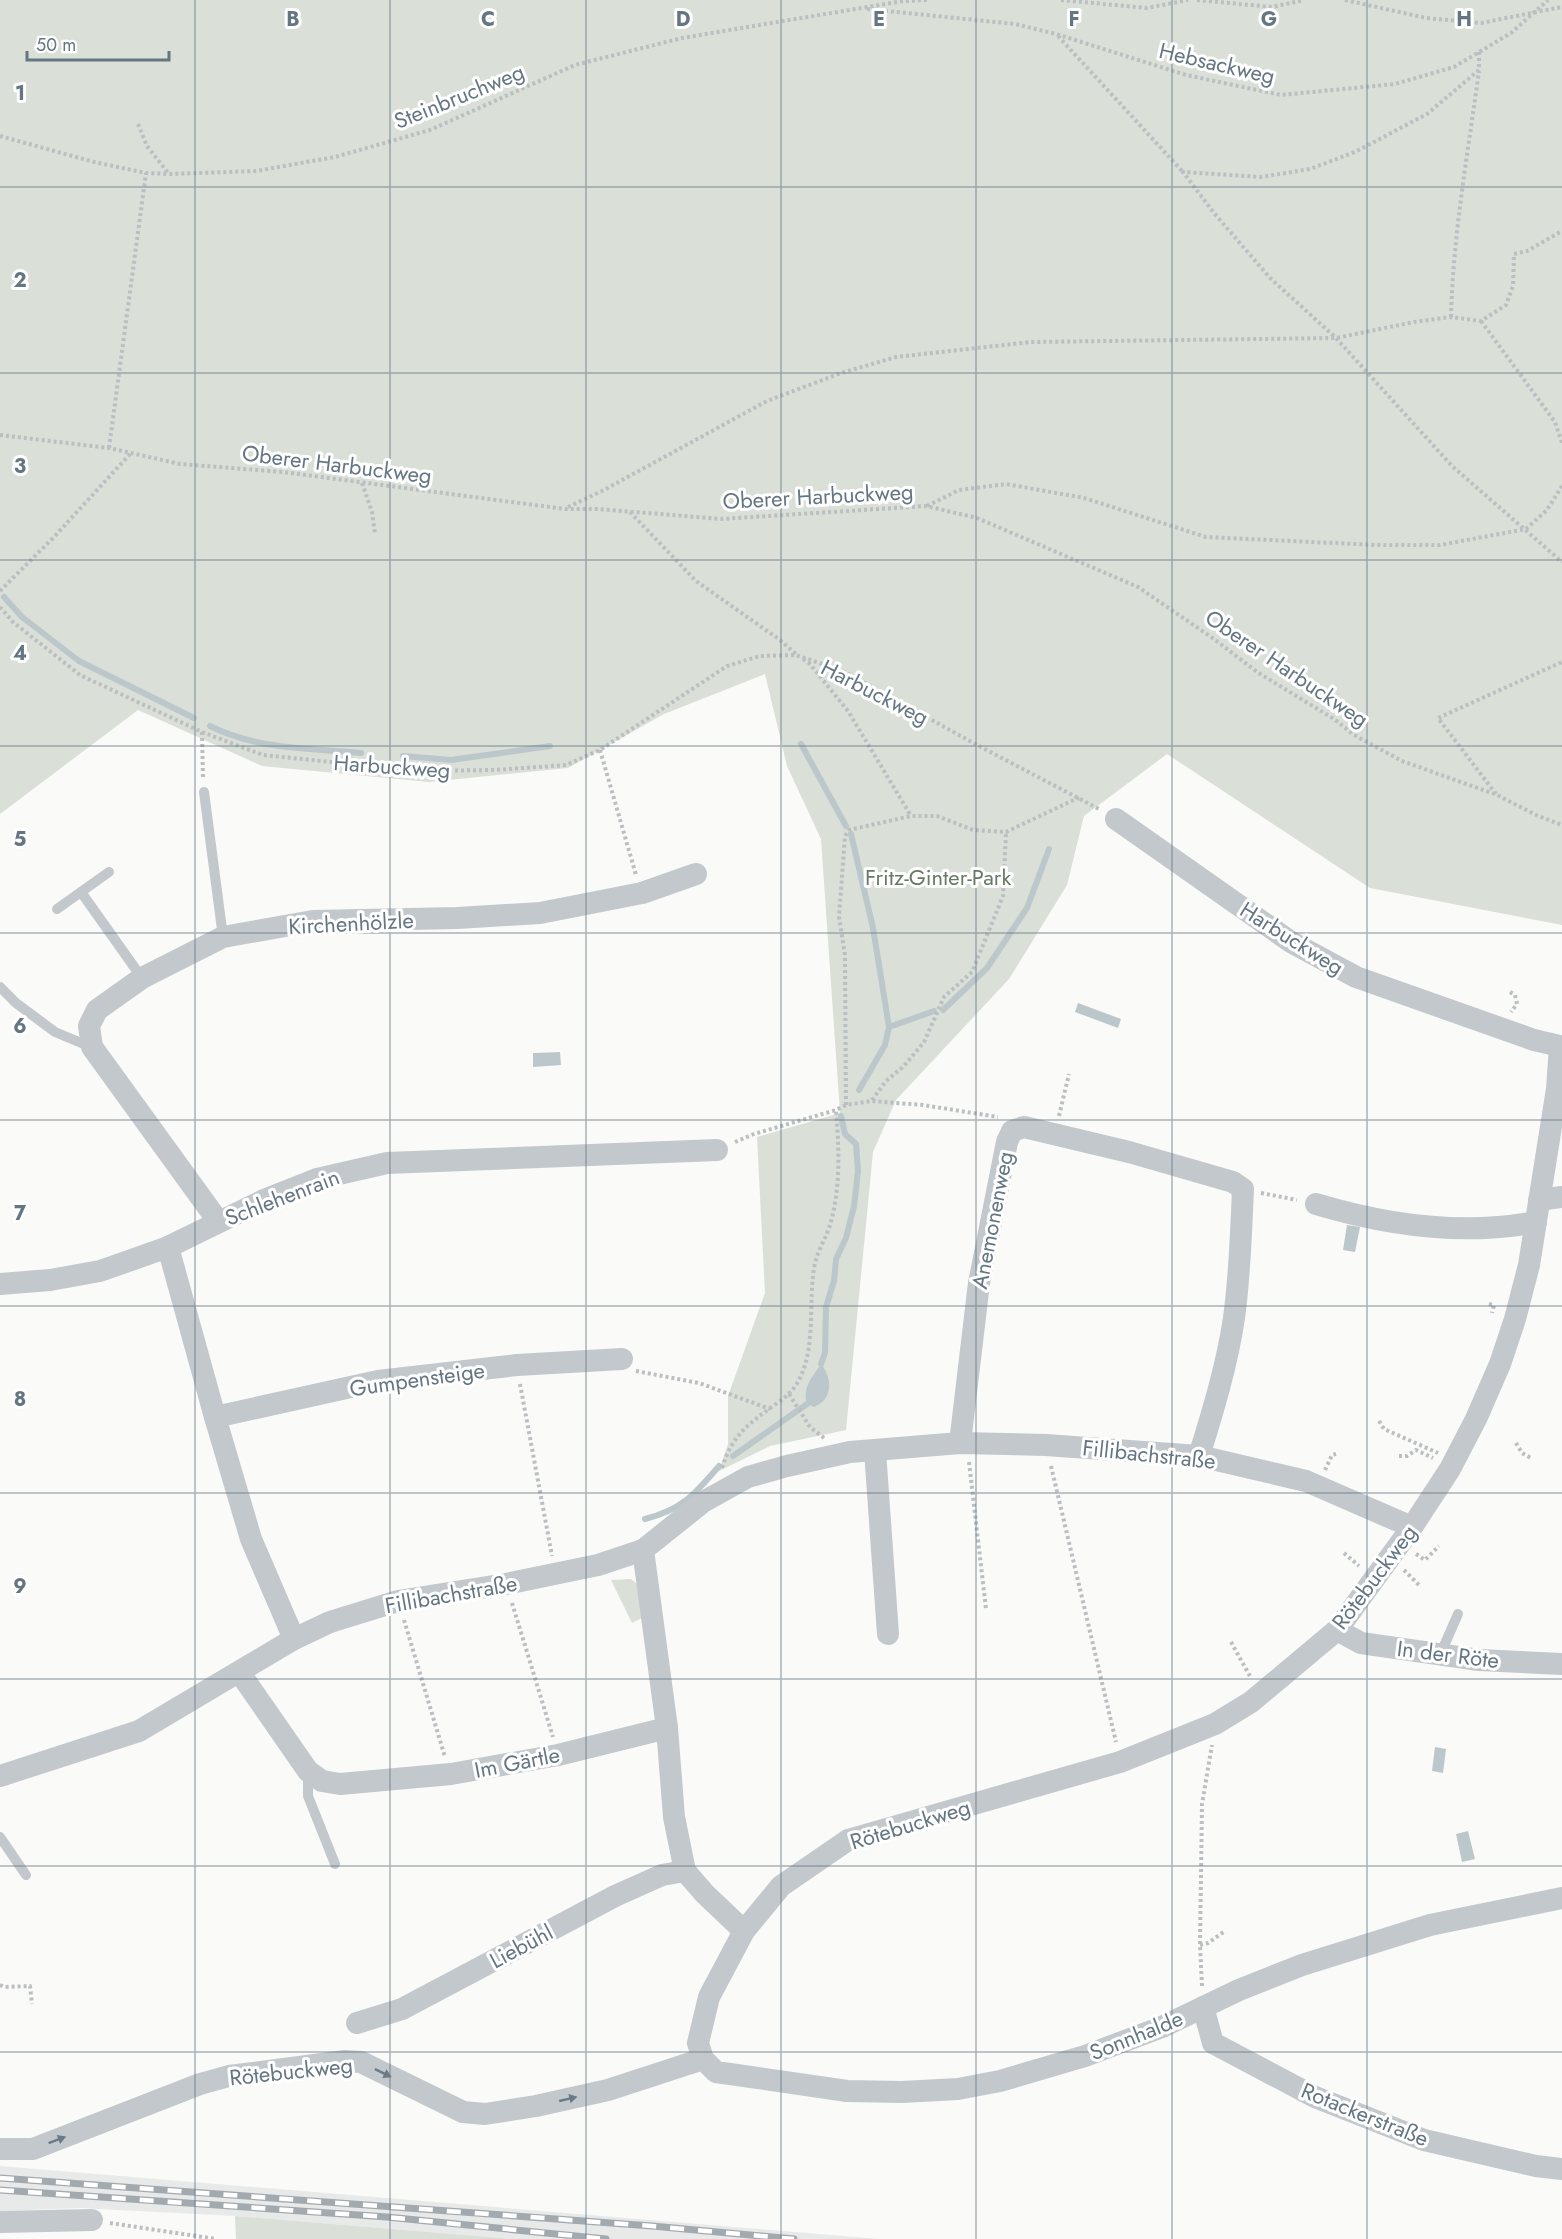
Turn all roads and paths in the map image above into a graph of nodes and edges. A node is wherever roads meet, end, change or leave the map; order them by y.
1 (928, 0) edge
2 (1061, 0) edge
3 (1188, 0) edge
4 (1197, 0) edge
5 (1304, 0) edge
6 (1345, 0) edge
7 (1548, 0) edge
8 (1562, 7) edge
9 (860, 9) junction
10 (1530, 14) junction
11 (1056, 34) junction
12 (1479, 52) junction
13 (1479, 70) junction
14 (138, 124) dead end
15 (0, 136) edge
16 (1183, 172) junction
17 (146, 173) junction
18 (170, 174) junction
19 (1562, 231) edge
20 (1451, 317) junction
21 (1481, 321) junction
22 (1336, 338) junction
23 (0, 435) edge
24 (1562, 443) edge
25 (109, 448) junction
26 (131, 453) junction
27 (362, 483) junction
28 (1562, 486) edge
29 (926, 506) junction
30 (565, 509) junction
31 (630, 512) junction
32 (1526, 529) junction
33 (375, 534) dead end
34 (1562, 562) edge
35 (0, 591) edge
36 (0, 607) edge
37 (796, 655) junction
38 (1562, 662) edge
39 (202, 732) junction
40 (600, 750) junction
41 (204, 792) joint
42 (1497, 795) junction
43 (1080, 797) junction
44 (911, 816) junction
45 (1116, 819) joint
46 (1562, 825) edge
47 (1006, 832) junction
48 (633, 864) dead end
49 (109, 872) dead end
50 (696, 874) dead end
51 (81, 892) junction
52 (57, 909) dead end
53 (223, 938) junction
54 (142, 978) junction
55 (0, 987) edge
56 (1510, 993) dead end
57 (1502, 1014) dead end
58 (1561, 1045) edge
59 (92, 1047) junction
60 (1069, 1074) dead end
61 (872, 1101) junction
62 (846, 1105) junction
63 (836, 1110) junction
64 (1024, 1127) junction
65 (1055, 1134) junction
66 (717, 1150) joint
67 (1243, 1189) junction
68 (1562, 1197) edge
69 (1539, 1200) junction
70 (1316, 1204) joint
71 (218, 1221) junction
72 (1536, 1222) junction
73 (168, 1247) junction
74 (0, 1284) edge
75 (1489, 1304) dead end
76 (1492, 1312) dead end
77 (622, 1359) joint
78 (517, 1365) junction
79 (789, 1394) junction
80 (770, 1409) junction
81 (214, 1418) junction
82 (1379, 1421) dead end
83 (826, 1440) dead end
84 (964, 1443) junction
85 (1516, 1443) dead end
86 (1046, 1445) junction
87 (875, 1451) junction
88 (1198, 1456) junction
89 (1399, 1456) dead end
90 (1531, 1458) dead end
91 (1452, 1465) junction
92 (721, 1470) dead end
93 (1412, 1527) junction
94 (1439, 1546) dead end
95 (643, 1550) junction
96 (1425, 1560) dead end
97 (1400, 1566) dead end
98 (556, 1574) junction
99 (506, 1584) junction
100 (1419, 1585) dead end
101 (398, 1600) junction
102 (986, 1609) dead end
103 (1458, 1614) dead end
104 (1337, 1630) junction
105 (888, 1634) dead end
106 (294, 1639) junction
107 (1231, 1641) dead end
108 (1440, 1655) junction
109 (1562, 1664) edge
110 (240, 1673) junction
111 (1261, 1694) junction
112 (1215, 1724) junction
113 (667, 1728) junction
114 (558, 1755) junction
115 (1120, 1762) junction
116 (308, 1771) junction
117 (451, 1774) junction
118 (0, 1776) edge
119 (0, 1838) edge
120 (335, 1864) dead end
121 (685, 1871) junction
122 (26, 1875) dead end
123 (1562, 1898) edge
124 (744, 1931) junction
125 (1225, 1931) dead end
126 (1200, 1945) junction
127 (0, 1985) edge
128 (32, 2004) dead end
129 (1203, 2007) junction
130 (357, 2023) dead end
131 (703, 2059) junction
132 (0, 2149) edge
133 (1562, 2169) edge
134 (92, 2220) joint
135 (0, 2222) edge
136 (216, 2239) edge

1 - 9 path, Steinbruchweg
2 - 3 path
4 - 5 path
6 - 10 path
7 - 10 path, Hebsackweg
8 - 10 path
9 - 11 path, Hebsackweg
9 - 18 path, Steinbruchweg
10 - 12 path, Hebsackweg
11 - 12 path, Hebsackweg
11 - 16 path
12 - 13 path
13 - 16 path
13 - 20 path
14 - 18 path
15 - 17 path, Steinbruchweg
16 - 22 path
17 - 18 path, Steinbruchweg
17 - 25 path
19 - 21 path
20 - 21 path
20 - 22 path
21 - 24 path
22 - 30 path
22 - 32 path
23 - 25 path, Oberer Harbuckweg
25 - 26 path, Oberer Harbuckweg
26 - 27 path, Oberer Harbuckweg
26 - 35 path
27 - 30 path, Oberer Harbuckweg
27 - 33 path
28 - 32 path
29 - 31 path, Oberer Harbuckweg
29 - 32 path
29 - 42 path, Oberer Harbuckweg
30 - 31 path, Oberer Harbuckweg
31 - 37 path
32 - 34 path
36 - 39 path, Harbuckweg
37 - 40 path, Harbuckweg
37 - 43 path, Harbuckweg
37 - 44 path
38 - 42 path
39 - 40 path, Harbuckweg
39 - 41 path
40 - 48 path
41 - 53 lane
42 - 46 path, Oberer Harbuckweg
43 - 45 path, Harbuckweg
43 - 47 path
44 - 47 path
44 - 62 path
45 - 58 street, Harbuckweg
47 - 61 path
49 - 51 lane
50 - 53 street, Kirchenhölzle
51 - 52 lane
51 - 54 lane
53 - 54 street, Kirchenhölzle
54 - 59 street, Kirchenhölzle
55 - 59 lane
56 - 57 path
58 - 69 street, Rötebuckweg
59 - 71 street
60 - 65 path
61 - 62 path
61 - 64 path
62 - 63 path
63 - 66 path
63 - 79 path
64 - 65 street, Anemonenweg
64 - 84 street, Anemonenweg
65 - 67 street, Anemonenweg
66 - 71 street, Schlehenrain
67 - 70 path
67 - 88 street
68 - 69 street
69 - 72 street, Rötebuckweg
70 - 72 street
71 - 73 street, Schlehenrain
72 - 91 street, Rötebuckweg
73 - 74 street, Schlehenrain
73 - 81 street
75 - 76 path
77 - 78 street, Gumpensteige
77 - 80 path
78 - 81 street, Gumpensteige
78 - 98 path
79 - 80 path
79 - 83 path
80 - 92 path
81 - 106 street
82 - 91 path
84 - 86 street, Fillibachstraße
84 - 87 street, Fillibachstraße
84 - 102 path
85 - 90 path
86 - 88 street, Fillibachstraße
86 - 115 path
87 - 95 street, Fillibachstraße
87 - 105 street
88 - 93 street, Fillibachstraße
89 - 91 path
91 - 93 street, Rötebuckweg
93 - 104 street, Rötebuckweg
94 - 96 path
95 - 98 street, Fillibachstraße
95 - 113 street
97 - 100 path
98 - 99 street, Fillibachstraße
99 - 101 street, Fillibachstraße
99 - 114 path
101 - 106 street, Fillibachstraße
101 - 117 path
103 - 108 lane
104 - 108 street, In der Röte
104 - 111 street, Rötebuckweg
106 - 110 street, Fillibachstraße
107 - 111 path
108 - 109 street, In der Röte
110 - 116 street
110 - 118 street, Fillibachstraße
111 - 112 street, Rötebuckweg
112 - 115 street, Rötebuckweg
112 - 126 path
113 - 114 street, Im Gärtle
113 - 121 street
114 - 117 street, Im Gärtle
115 - 124 street, Rötebuckweg
116 - 117 street, Im Gärtle
116 - 120 lane
119 - 122 lane
121 - 124 street
121 - 130 street, Liebühl
123 - 129 street, Sonnhalde
124 - 131 street, Rötebuckweg
125 - 126 path
126 - 129 path
127 - 128 path
129 - 131 street, Sonnhalde
129 - 133 street, Rotackerstraße
132 -> 131 street, Rötebuckweg
134 - 135 street
134 - 136 path

